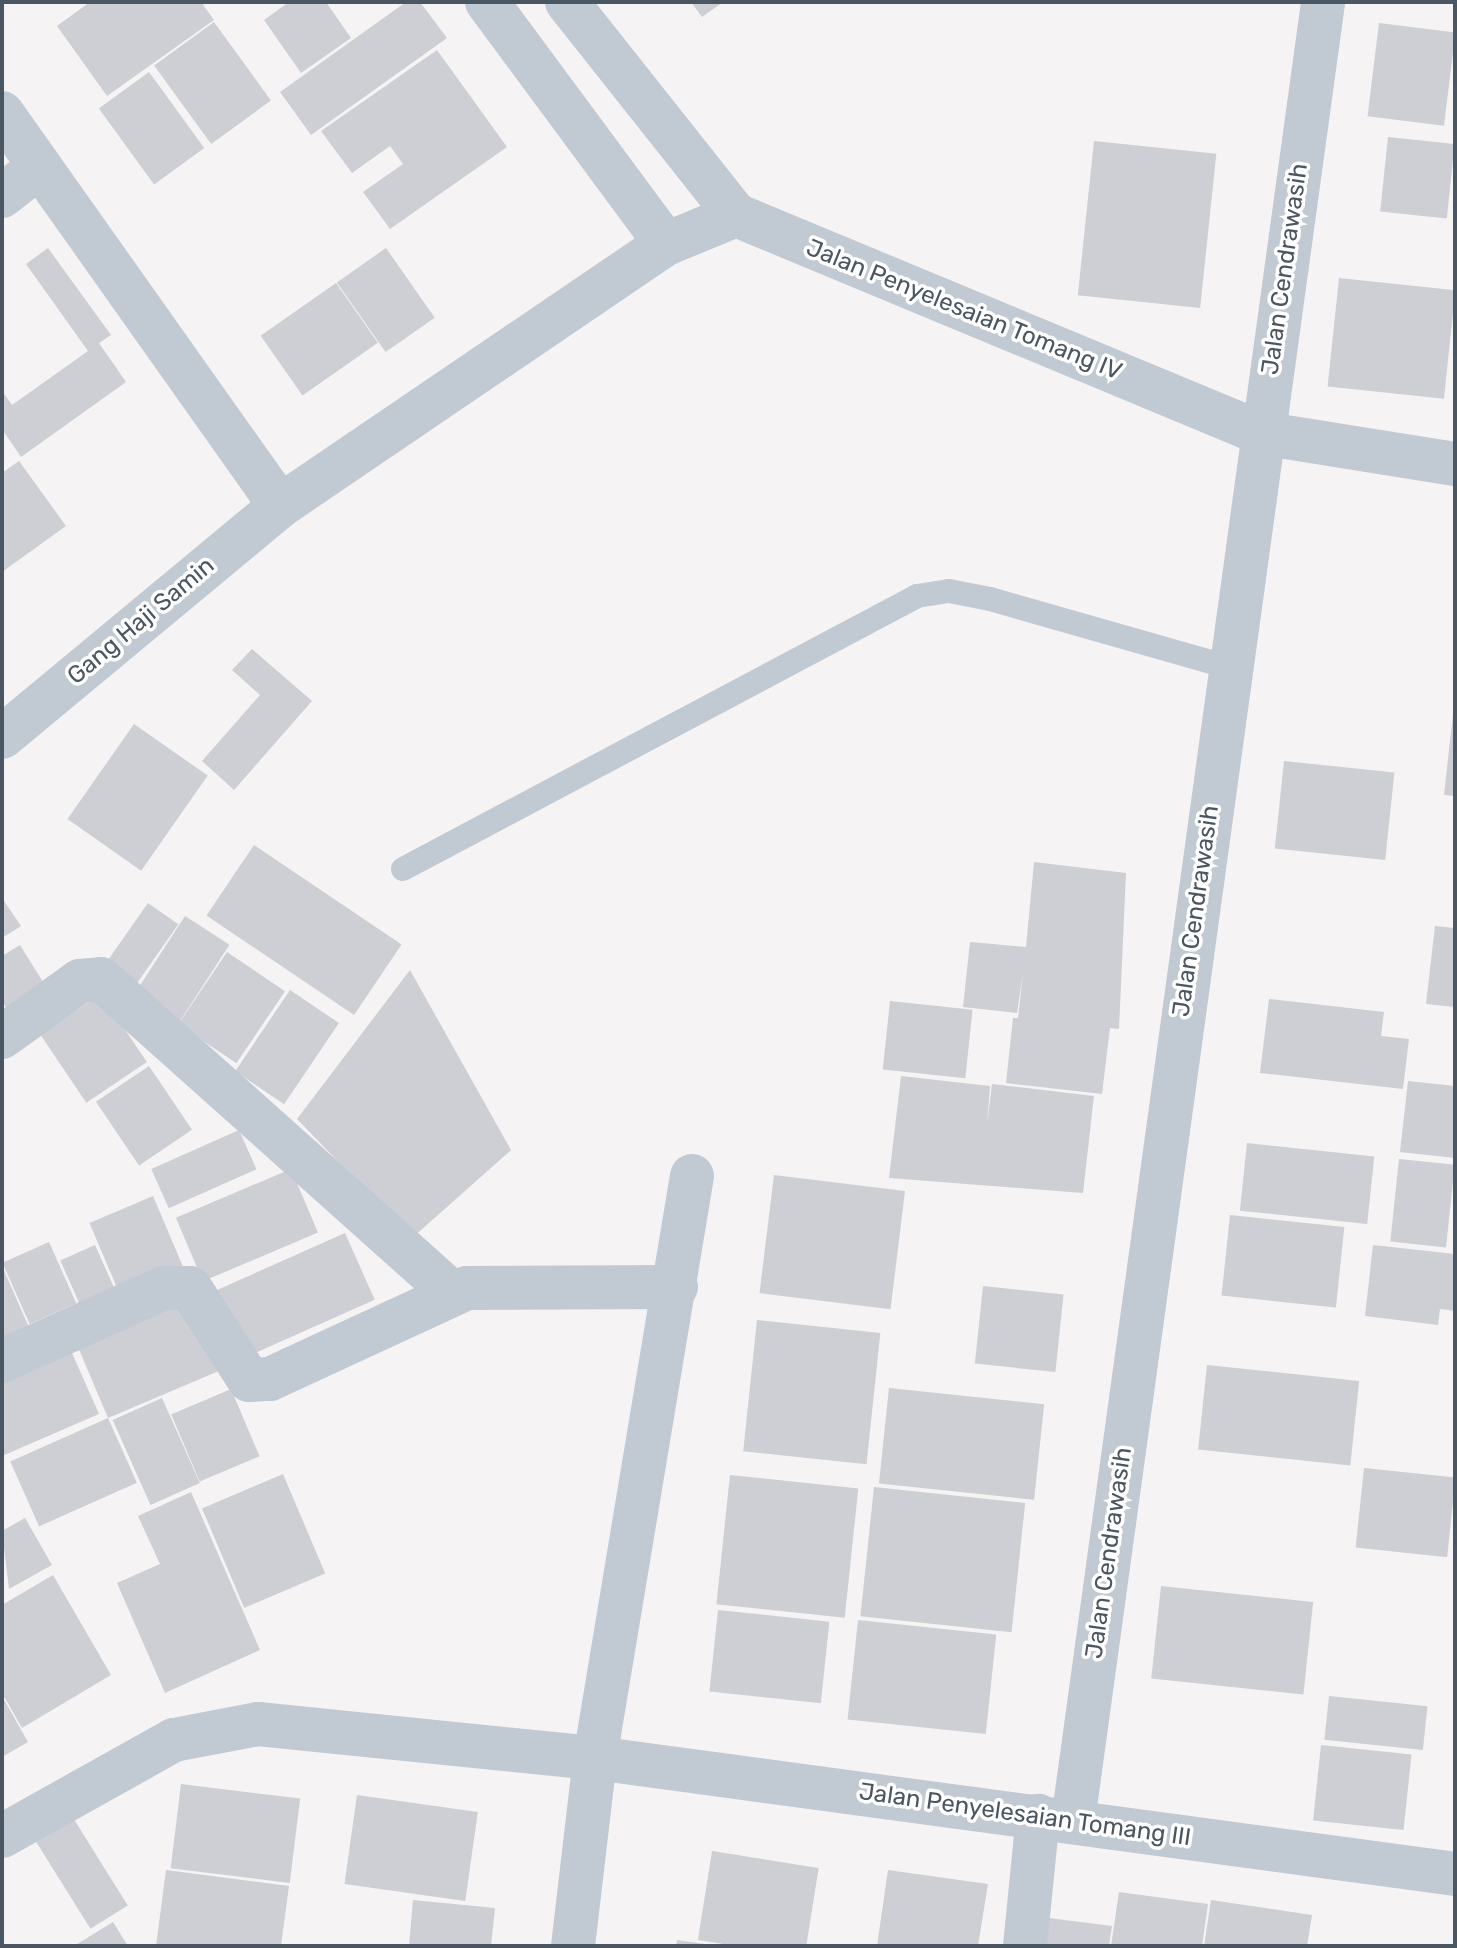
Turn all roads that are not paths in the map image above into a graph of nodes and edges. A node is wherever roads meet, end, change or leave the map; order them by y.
1 (487, 2) edge
2 (567, 2) edge
3 (1323, 2) edge
4 (2, 113) edge
5 (40, 166) junction
6 (2, 196) edge
7 (736, 215) junction
8 (666, 244) junction
9 (1261, 433) junction
10 (1455, 464) edge
11 (280, 506) junction
12 (1229, 667) junction
13 (2, 737) edge
14 (403, 869) dead end
15 (2, 1037) edge
16 (692, 1176) dead end
17 (676, 1287) junction
18 (453, 1294) junction
19 (2, 1361) edge
20 (595, 1758) junction
21 (1056, 1818) junction
22 (2, 1836) edge
23 (1455, 1874) edge
24 (573, 1946) edge
25 (1025, 1946) edge

1 - 8 street
2 - 7 street, Jalan Penyelesaian Tomang IV
3 - 9 street, Jalan Cendrawasih
4 - 5 street
5 - 6 street
5 - 11 street
7 - 8 street
7 - 9 street, Jalan Penyelesaian Tomang IV
8 - 11 street, Gang Haji Samin
9 - 10 street, Jalan Penyelesaian Tomang IV
9 - 12 street, Jalan Cendrawasih
11 - 13 street, Gang Haji Samin
12 - 14 lane
12 - 21 street, Jalan Cendrawasih
15 - 18 street
16 - 17 street
17 - 18 street
17 - 20 street
18 - 19 street
20 - 21 street, Jalan Penyelesaian Tomang III
20 - 22 street, Jalan Penyelesaian Tomang III
20 - 24 street
21 - 23 street, Jalan Penyelesaian Tomang III
21 - 25 street, Jalan Cendrawasih

